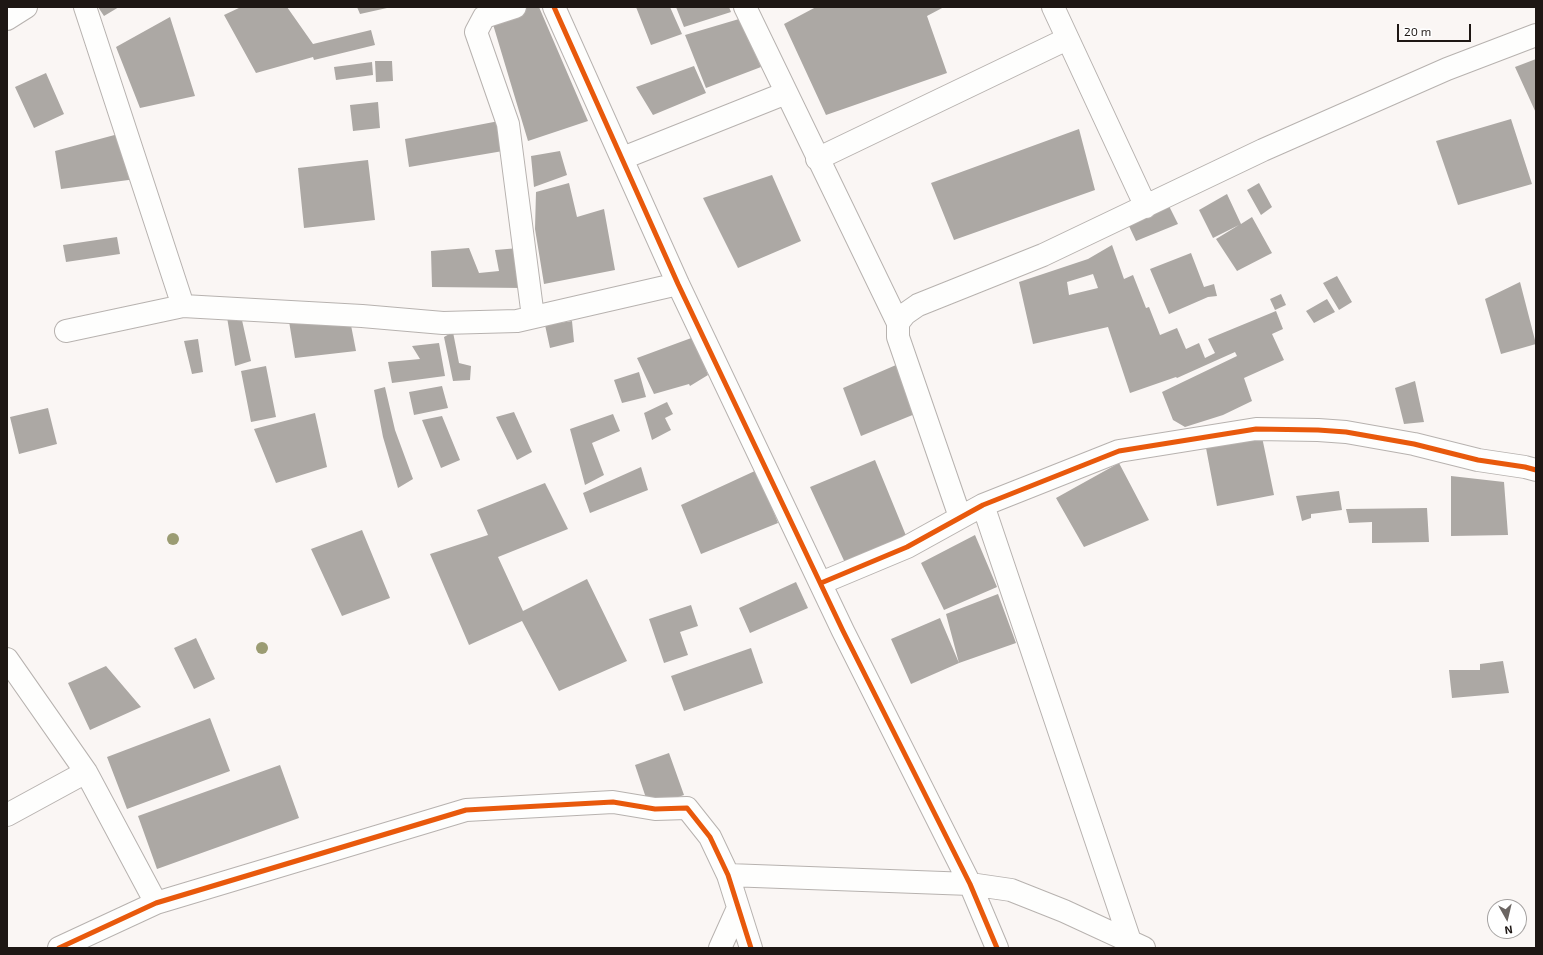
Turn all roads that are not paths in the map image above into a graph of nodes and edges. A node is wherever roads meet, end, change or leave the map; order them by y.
1 (26, 7) edge
2 (85, 7) edge
3 (516, 7) edge
4 (554, 7) edge
5 (745, 7) edge
6 (1052, 7) edge
7 (7, 19) edge
8 (1536, 35) edge
9 (1067, 39) junction
10 (786, 93) junction
11 (622, 158) junction
12 (817, 159) junction
13 (1146, 207) junction
14 (678, 284) junction
15 (183, 306) junction
16 (533, 317) junction
17 (898, 323) junction
18 (66, 331) dead end
19 (1536, 470) edge
20 (983, 505) junction
21 (960, 517) junction
22 (821, 583) junction
23 (7, 659) edge
24 (86, 772) junction
25 (7, 815) edge
26 (728, 875) junction
27 (970, 884) junction
28 (156, 903) junction
29 (738, 908) junction
30 (1137, 945) edge
31 (58, 948) edge
32 (720, 948) edge
33 (751, 948) edge
34 (997, 948) edge

1 - 7 street
2 - 15 street
3 - 16 street
4 - 11 street
5 - 10 street
6 - 9 street
8 - 13 street
9 - 12 street
9 - 13 street
10 - 11 street
10 - 12 street
11 - 14 street
12 - 17 street
13 - 17 street
14 - 16 street
14 - 22 street
15 - 16 street
15 - 18 street
17 - 21 street
19 - 20 street
20 - 21 street
20 - 30 street
21 - 22 street
22 - 27 street
23 - 24 street
24 - 25 street
24 - 28 street
26 - 27 street
26 - 28 street
26 - 29 street
27 - 30 street
27 - 34 street
28 - 31 street
29 - 32 street
29 - 33 street

